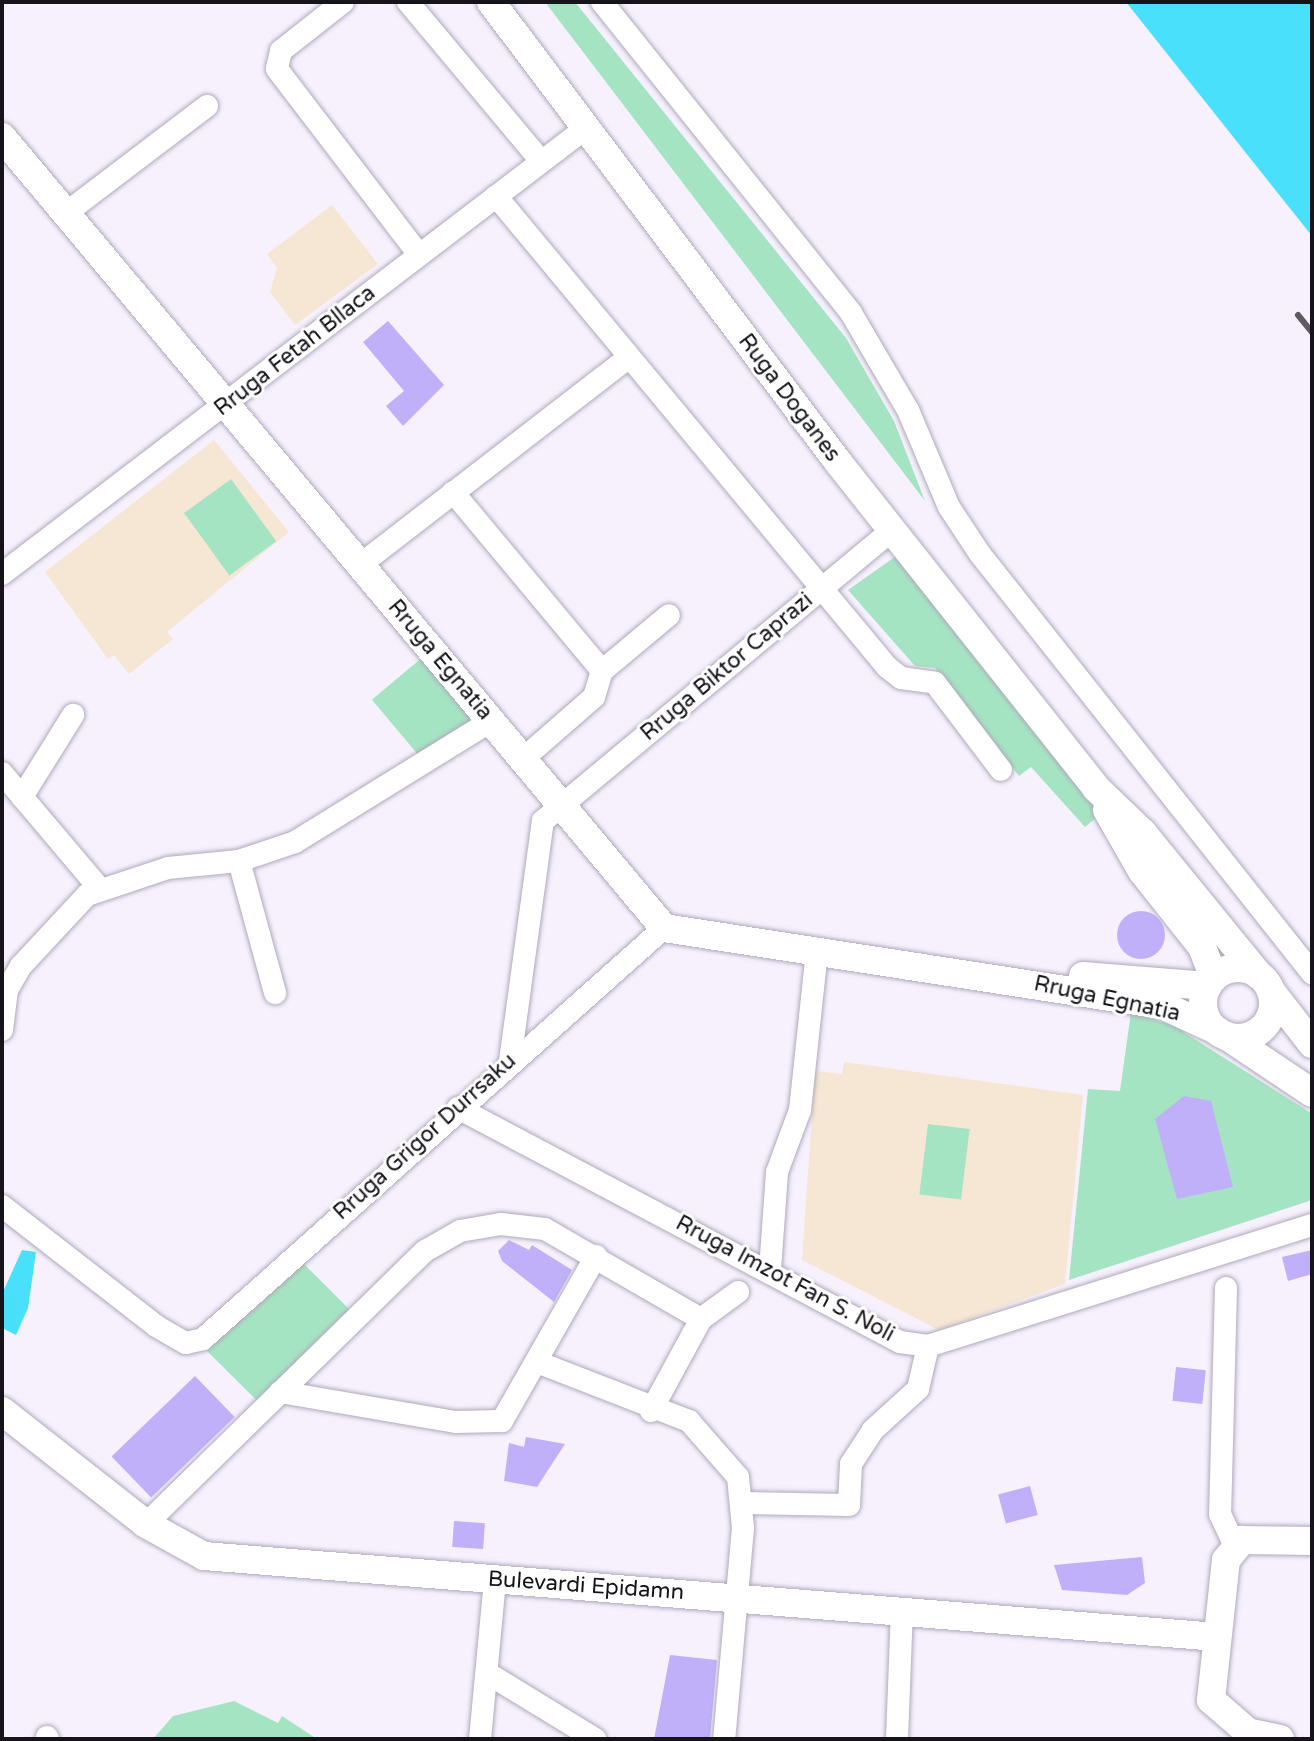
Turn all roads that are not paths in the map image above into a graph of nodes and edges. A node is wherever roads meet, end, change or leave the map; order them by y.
1 (343, 2) edge
2 (408, 2) edge
3 (491, 2) edge
4 (602, 2) edge
5 (207, 106) dead end
6 (587, 127) junction
7 (2, 137) edge
8 (541, 161) junction
9 (496, 196) junction
10 (66, 213) junction
11 (419, 255) junction
12 (629, 357) junction
13 (226, 404) junction
14 (453, 492) junction
15 (893, 529) junction
16 (360, 565) junction
17 (2, 574) edge
18 (821, 588) junction
19 (669, 615) dead end
20 (602, 671) junction
21 (73, 715) dead end
22 (491, 721) junction
23 (524, 758) junction
24 (1001, 770) dead end
25 (2, 773) edge
26 (1096, 788) junction
27 (22, 797) junction
28 (563, 806) junction
29 (239, 861) junction
30 (101, 890) junction
31 (664, 928) junction
32 (817, 952) junction
33 (1312, 973) edge
34 (994, 976) junction
35 (1211, 982) junction
36 (1265, 983) junction
37 (275, 993) dead end
38 (2, 1030) edge
39 (1222, 1033) junction
40 (1312, 1044) edge
41 (510, 1061) junction
42 (1312, 1093) edge
43 (458, 1108) junction
44 (2, 1206) edge
45 (1312, 1225) edge
46 (596, 1256) junction
47 (770, 1270) junction
48 (1226, 1288) dead end
49 (738, 1292) dead end
50 (701, 1319) junction
51 (928, 1346) junction
52 (537, 1362) junction
53 (280, 1392) junction
54 (2, 1411) edge
55 (651, 1411) junction
56 (743, 1503) junction
57 (146, 1524) junction
58 (1312, 1541) edge
59 (1234, 1544) junction
60 (495, 1579) junction
61 (736, 1597) junction
62 (902, 1611) junction
63 (1217, 1637) junction
64 (487, 1673) junction
65 (480, 1739) edge
66 (595, 1739) edge
67 (724, 1739) edge
68 (897, 1739) edge
69 (1280, 1739) edge

1 - 11 street
2 - 8 street
3 - 6 main road, Ruga Doganes
4 - 33 street
5 - 10 street
6 - 8 street, Rruga Fetah Bllaca
6 - 15 main road, Ruga Doganes
7 - 10 main road, Rruga Egnatia
8 - 9 street, Rruga Fetah Bllaca
9 - 11 street, Rruga Fetah Bllaca
9 - 12 street
10 - 13 main road, Rruga Egnatia
11 - 13 street, Rruga Fetah Bllaca
12 - 14 street
12 - 18 street
13 - 16 main road, Rruga Egnatia
13 - 17 street, Rruga Fetah Bllaca
14 - 16 street
14 - 20 street
15 - 18 street, Rruga Biktor Caprazi
15 - 26 main road, Ruga Doganes
16 - 22 main road, Rruga Egnatia
18 - 24 street
18 - 28 street, Rruga Biktor Caprazi
19 - 20 street
20 - 23 street
21 - 27 street
22 - 23 main road, Rruga Egnatia
22 - 29 street
23 - 28 main road, Rruga Egnatia
25 - 27 street
26 - 35 main road
26 - 36 main road
27 - 30 street
28 - 31 main road, Rruga Egnatia
28 - 41 street, Rruga Biktor Caprazi
29 - 30 street
29 - 37 street
30 - 38 street
31 - 32 main road, Rruga Egnatia
31 - 41 street, Rruga Grigor Durrsaku
32 - 34 main road, Rruga Egnatia
32 - 47 street
34 - 35 main road, Rruga Egnatia
34 - 39 main road, Rruga Egnatia
35 - 36 main road
35 - 39 main road
36 - 39 main road
36 - 40 main road
39 - 42 main road, Rruga Egnatia
41 - 43 street, Rruga Grigor Durrsaku
43 - 44 street, Rruga Grigor Durrsaku
43 - 47 street, Rruga Imzot Fan S. Noli
45 - 51 street
46 - 50 street
46 - 52 street
46 - 53 street
47 - 51 street, Rruga Imzot Fan S. Noli
48 - 59 street
49 - 50 street
50 - 55 street
51 - 56 street
52 - 53 street
52 - 55 street
53 - 57 street
54 - 57 main road, Bulevardi Epidamn
55 - 56 street
56 - 61 street
57 - 60 main road, Bulevardi Epidamn
58 - 59 main road
59 - 63 main road
60 - 61 main road, Bulevardi Epidamn
60 - 64 street
61 - 62 main road, Bulevardi Epidamn
61 - 67 street
62 - 63 main road, Bulevardi Epidamn
62 - 68 street
63 - 69 main road
64 - 65 street
64 - 66 street

